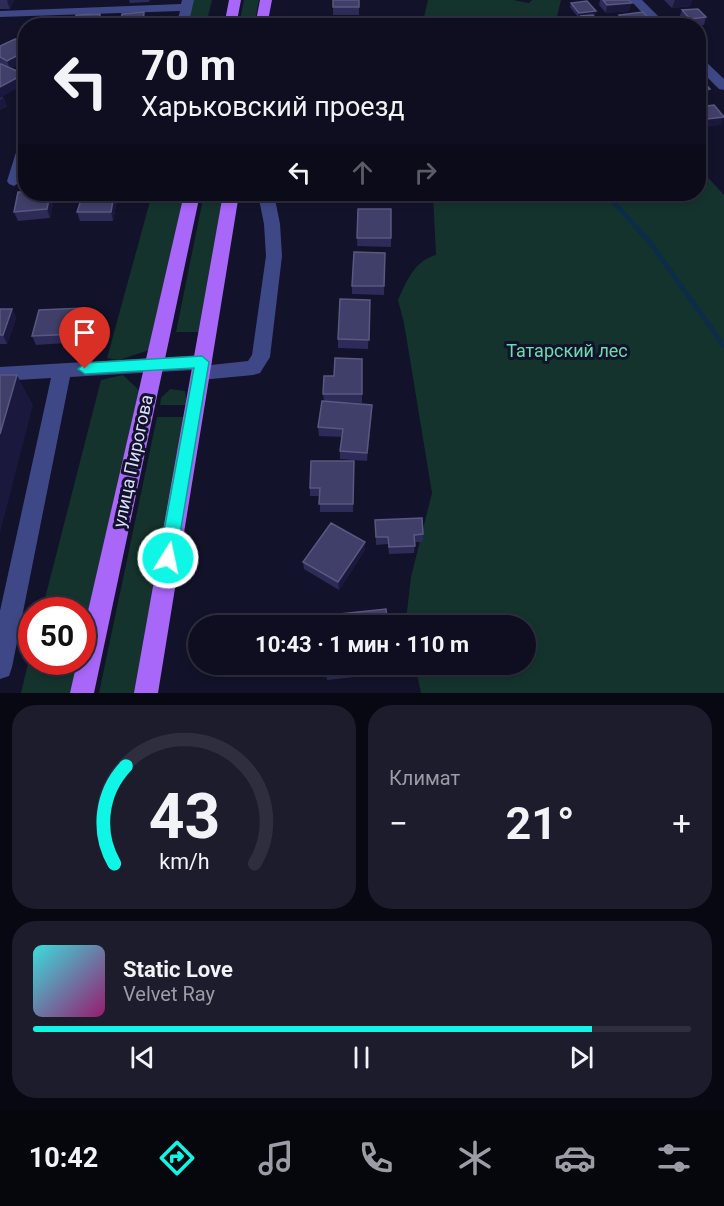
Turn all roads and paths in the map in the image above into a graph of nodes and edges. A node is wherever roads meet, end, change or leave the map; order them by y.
1 (235, 0) edge
2 (266, 0) edge
3 (636, 0) edge
4 (187, 3) edge
5 (67, 10) junction
6 (0, 14) edge
7 (64, 18) edge
8 (184, 18) edge
9 (232, 18) edge
10 (263, 18) edge
11 (654, 18) edge
12 (706, 69) edge
13 (724, 86) edge
14 (18, 166) edge
15 (13, 181) edge
16 (190, 201) edge
17 (230, 201) edge
18 (267, 201) edge
19 (154, 364) junction
20 (202, 367) junction
21 (62, 370) junction
22 (0, 374) edge
23 (0, 667) edge
24 (81, 693) edge
25 (146, 693) edge

1 - 9 main road
2 - 10 main road
3 - 11 street
4 - 5 street
4 - 8 street
5 - 6 street
5 - 7 street
12 - 13 street
14 - 15 street
16 - 19 main road, улица Пирогова
17 - 20 main road
18 - 20 street
19 - 20 street
19 - 21 street
19 - 24 main road, улица Пирогова
20 - 25 main road
21 - 22 street
21 - 23 street

